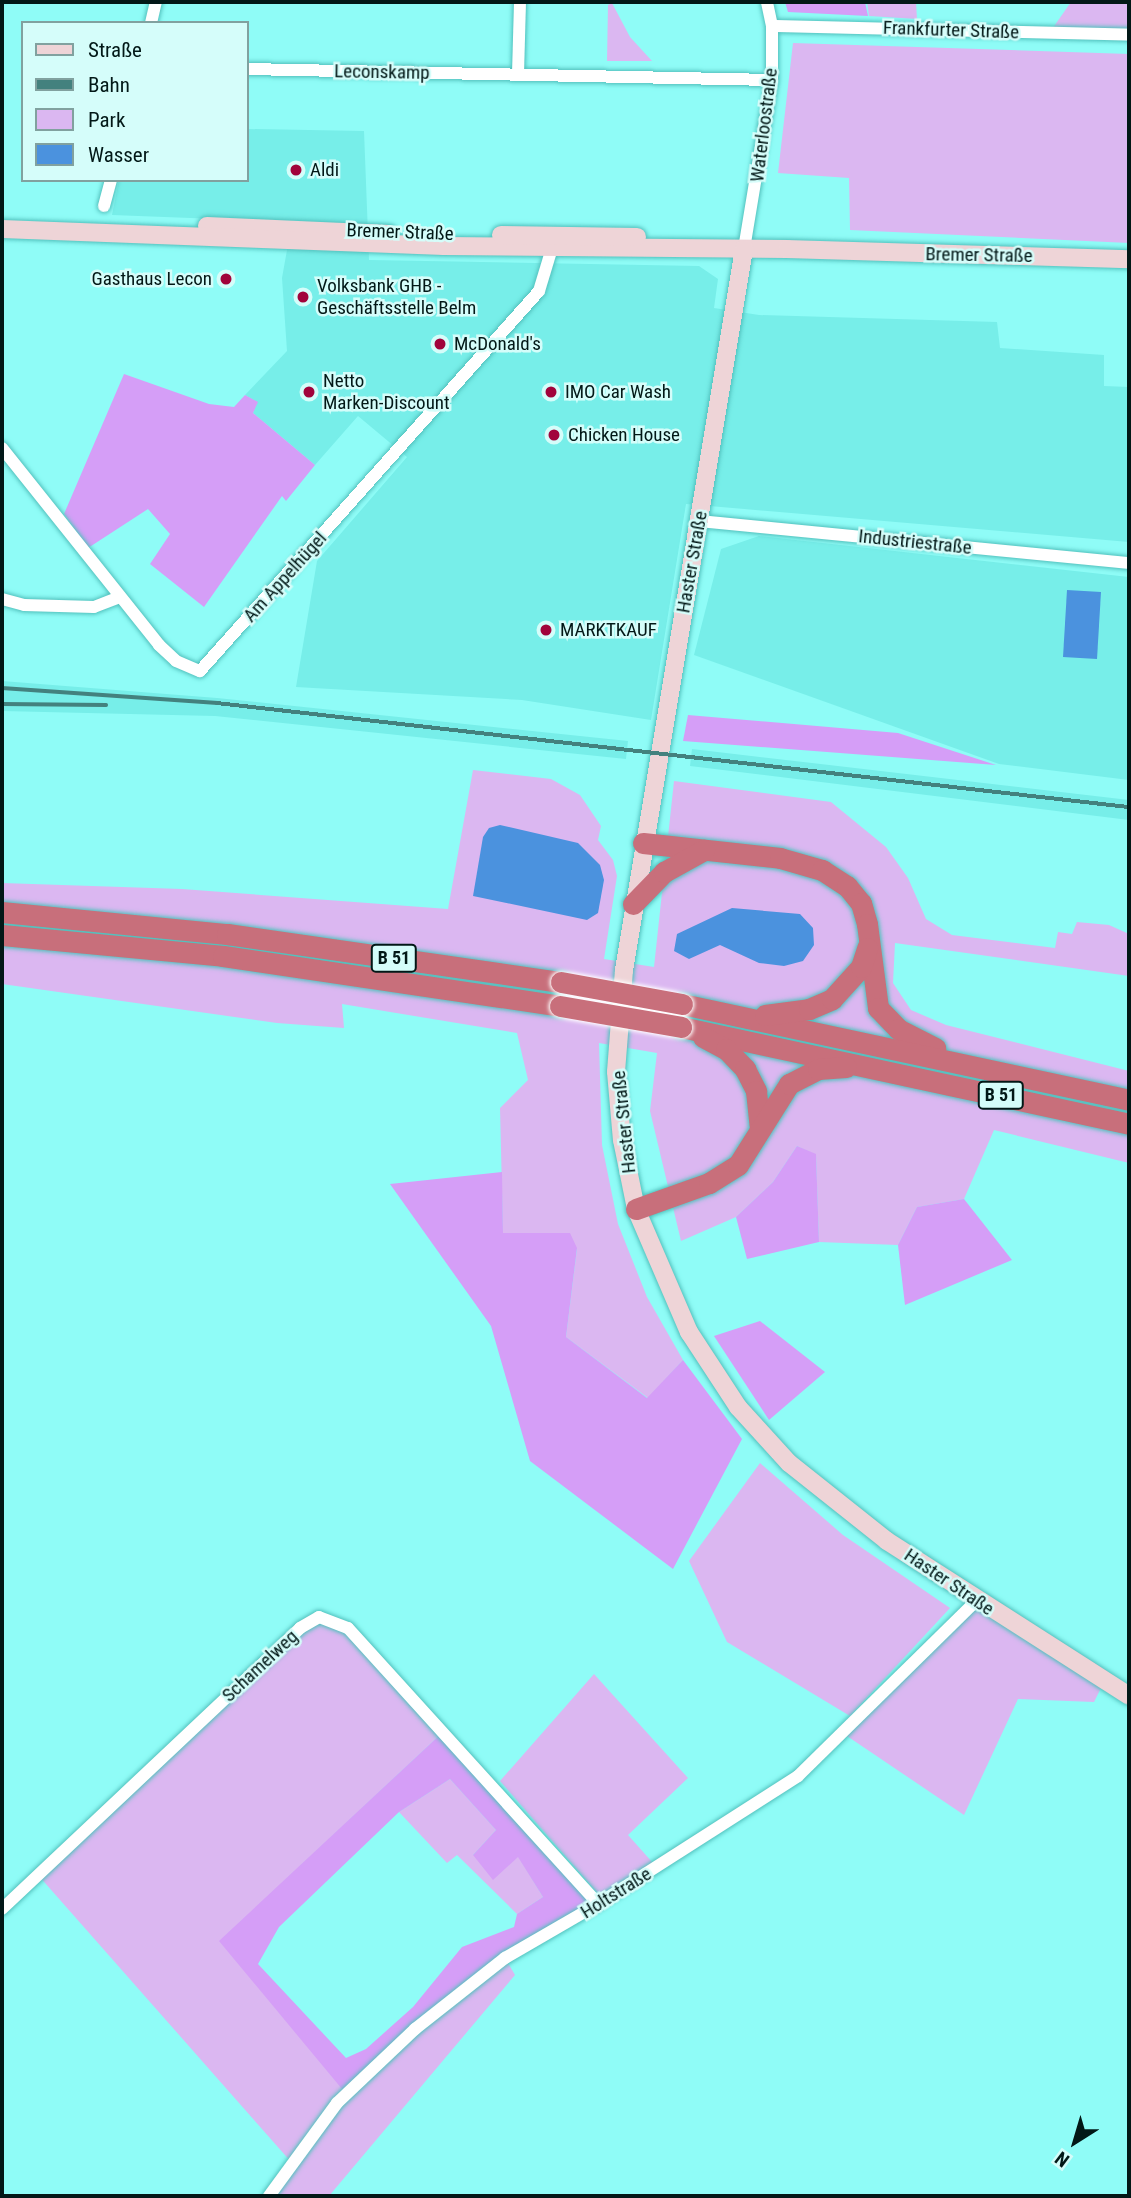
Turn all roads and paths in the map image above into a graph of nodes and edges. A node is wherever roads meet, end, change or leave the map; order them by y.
1 (156, 2) edge
2 (520, 2) edge
3 (767, 2) edge
4 (151, 21) edge
5 (772, 26) junction
6 (1129, 35) edge
7 (248, 69) edge
8 (518, 74) junction
9 (772, 80) junction
10 (110, 182) edge
11 (104, 206) dead end
12 (2, 229) edge
13 (54, 230) junction
14 (552, 248) junction
15 (744, 249) junction
16 (1129, 259) edge
17 (2, 448) edge
18 (700, 521) junction
19 (1129, 563) edge
20 (120, 597) junction
21 (2, 599) edge
22 (643, 843) junction
23 (706, 850) junction
24 (633, 904) junction
25 (2, 912) edge
26 (2, 935) edge
27 (869, 943) junction
28 (749, 1017) junction
29 (681, 1027) junction
30 (965, 1063) junction
31 (873, 1065) junction
32 (1129, 1100) edge
33 (1129, 1124) edge
34 (759, 1133) junction
35 (636, 1209) junction
36 (976, 1601) junction
37 (1129, 1696) edge
38 (598, 1904) junction
39 (2, 1909) edge
40 (269, 2196) edge

1 - 4 street
2 - 8 street
3 - 5 street, Waterloostraße
5 - 6 street, Frankfurter Straße
5 - 9 street, Waterloostraße
7 - 8 street, Leconskamp
8 - 9 street, Leconskamp
9 - 15 street, Waterloostraße
10 - 11 street
12 - 13 street, Bremer Straße
13 - 14 street, Bremer Straße
13 - 15 street, Bremer Straße
14 - 15 street, Bremer Straße
14 - 20 street, Am Appelhügel
15 - 16 street, Bremer Straße
15 - 18 street, Haster Straße
17 - 20 street, Am Appelhügel
18 - 19 street, Industriestraße
18 - 22 street, Haster Straße
20 - 21 street
22 - 23 highway
22 - 24 street, Haster Straße
23 - 24 highway
23 - 27 highway
24 - 35 street, Haster Straße
25 - 28 highway, B 51, bridge
26 - 29 highway, B 51, bridge
27 - 28 highway
27 - 30 highway
28 - 30 highway, B 51
29 - 31 highway, B 51
29 - 34 highway
30 - 32 highway, B 51
31 - 33 highway, B 51
31 - 34 highway
34 - 35 highway
35 - 36 street, Haster Straße
36 - 37 street, Haster Straße
36 - 38 street, Holtstraße
38 - 39 street, Schamelweg
38 - 40 street, Holtstraße

